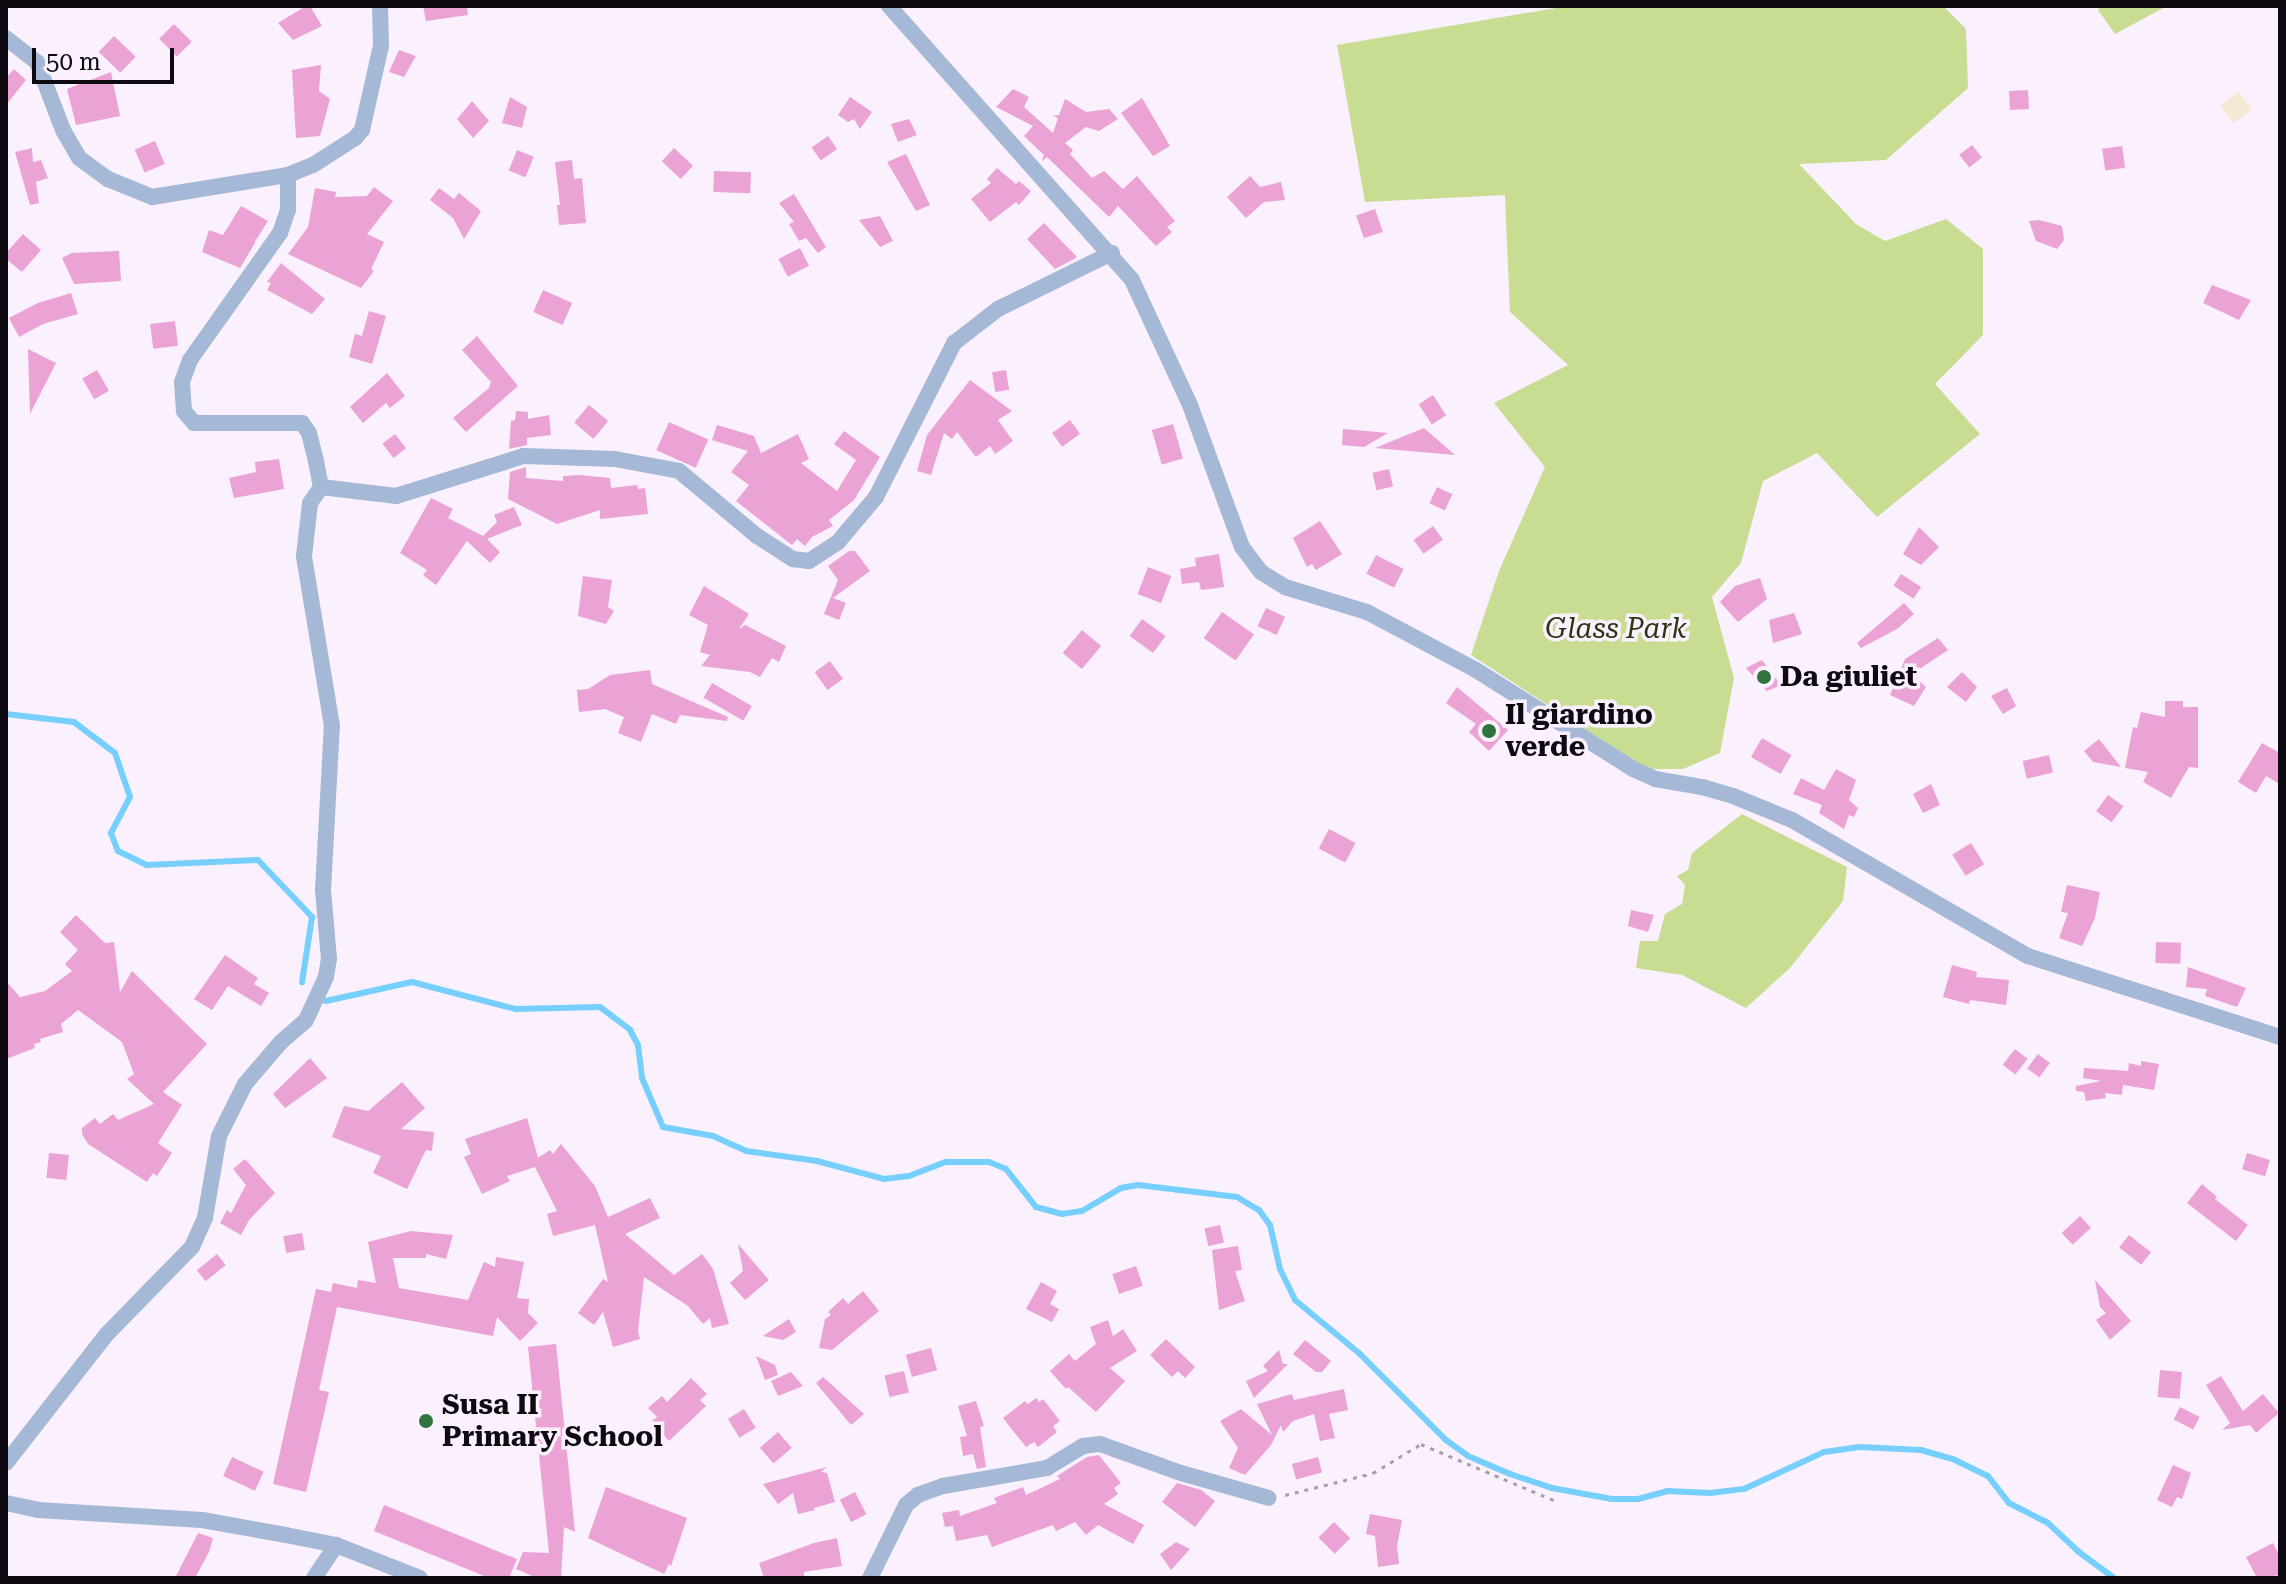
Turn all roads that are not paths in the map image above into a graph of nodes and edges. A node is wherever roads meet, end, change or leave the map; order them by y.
1 (380, 6) edge
2 (889, 6) edge
3 (6, 38) edge
4 (288, 175) junction
5 (1112, 253) junction
6 (321, 487) junction
7 (2280, 1037) edge
8 (6, 1463) edge
9 (1269, 1498) road end
10 (6, 1503) edge
11 (336, 1545) junction
12 (314, 1578) edge
13 (420, 1578) edge
14 (870, 1578) edge

1 - 4 street
2 - 5 street
3 - 4 street
4 - 6 street
5 - 6 street
5 - 7 street
6 - 8 street
9 - 14 street
10 - 11 street
11 - 12 street
11 - 13 street

